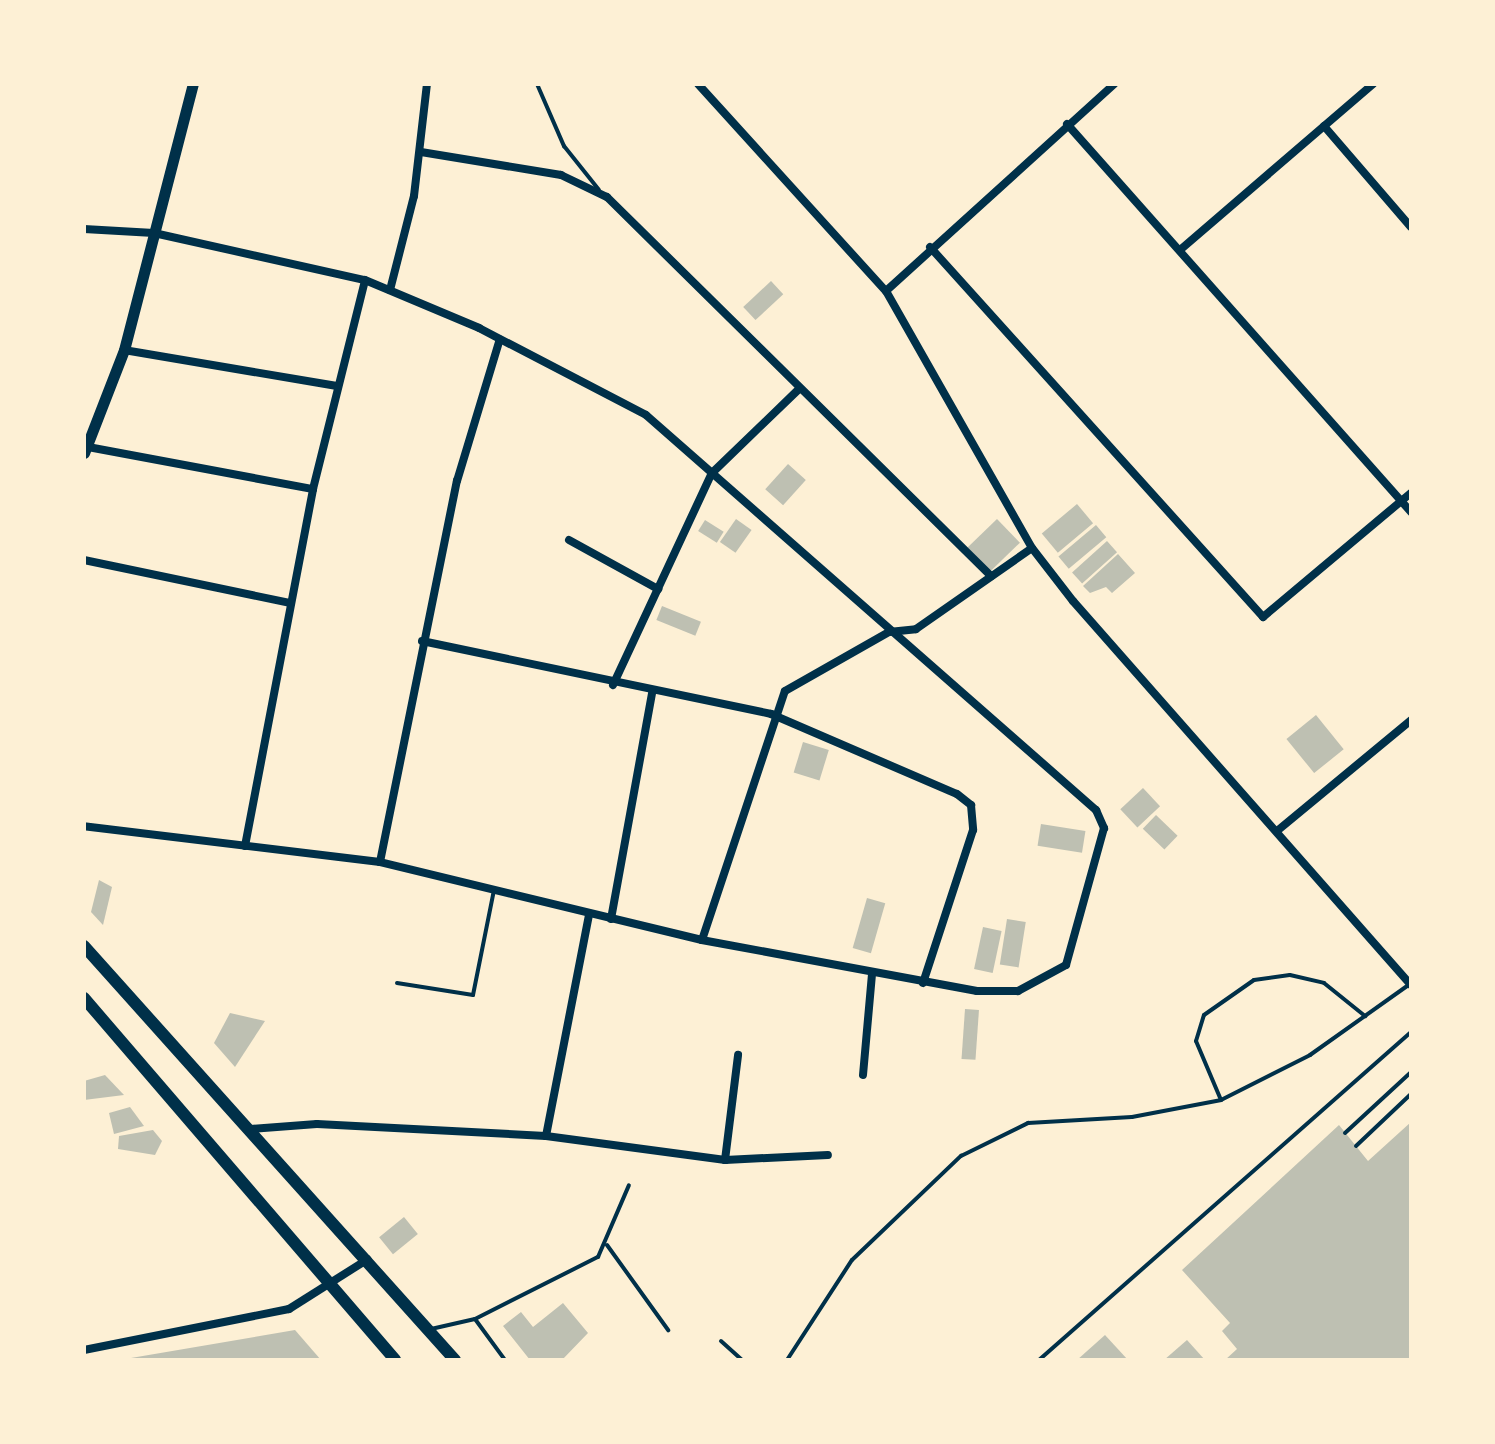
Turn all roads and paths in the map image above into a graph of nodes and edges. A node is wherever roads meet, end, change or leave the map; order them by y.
1 (193, 84) edge
2 (427, 84) edge
3 (537, 84) edge
4 (698, 84) edge
5 (1114, 84) edge
6 (1373, 84) edge
7 (1067, 124) junction
8 (1324, 126) junction
9 (421, 152) junction
10 (607, 197) junction
11 (1411, 227) edge
12 (84, 229) edge
13 (154, 233) junction
14 (930, 247) junction
15 (1180, 250) junction
16 (365, 280) junction
17 (390, 290) junction
18 (886, 291) junction
19 (500, 339) junction
20 (124, 350) junction
21 (337, 386) junction
22 (800, 388) junction
23 (86, 450) edge
24 (712, 473) junction
25 (313, 489) junction
26 (1411, 493) edge
27 (1401, 501) junction
28 (1411, 512) edge
29 (569, 540) dead end
30 (1032, 548) junction
31 (84, 560) edge
32 (991, 576) junction
33 (658, 589) junction
34 (290, 603) junction
35 (889, 632) junction
36 (422, 641) junction
37 (613, 685) junction
38 (652, 693) junction
39 (771, 714) junction
40 (1411, 720) edge
41 (84, 826) edge
42 (1277, 831) junction
43 (245, 846) junction
44 (380, 862) junction
45 (494, 890) junction
46 (589, 914) junction
47 (611, 919) junction
48 (702, 940) junction
49 (84, 946) edge
50 (872, 974) junction
51 (397, 983) dead end
52 (923, 983) junction
53 (1411, 985) edge
54 (84, 998) edge
55 (1365, 1016) junction
56 (1411, 1032) edge
57 (738, 1055) dead end
58 (1411, 1072) edge
59 (863, 1075) dead end
60 (1411, 1094) edge
61 (1221, 1100) junction
62 (251, 1129) junction
63 (1345, 1133) dead end
64 (546, 1136) junction
65 (1356, 1146) dead end
66 (828, 1155) dead end
67 (725, 1160) junction
68 (629, 1185) dead end
69 (607, 1245) junction
70 (368, 1259) junction
71 (331, 1284) junction
72 (475, 1319) junction
73 (429, 1330) junction
74 (668, 1330) dead end
75 (721, 1341) dead end
76 (84, 1350) edge
77 (395, 1360) edge
78 (455, 1360) edge
79 (505, 1360) edge
80 (742, 1360) edge
81 (787, 1360) edge
82 (1039, 1360) edge

1 - 13 main road
2 - 9 street
3 - 10 lane
4 - 18 street
5 - 7 street
6 - 8 street
7 - 14 street
7 - 15 street
8 - 11 street
8 - 15 street
9 - 10 street
9 - 17 street
10 - 22 street
12 - 13 street
13 - 16 street
13 - 20 main road
14 - 18 street
14 - 27 street
15 - 27 street
16 - 17 street
16 - 21 street
17 - 19 street
18 - 30 street
19 - 24 street
19 - 36 street
20 - 21 street
20 - 23 main road
21 - 25 street
22 - 24 street
22 - 32 street
23 - 25 street
24 - 33 street
24 - 35 street
25 - 34 street
26 - 27 street
27 - 28 street
29 - 33 street
30 - 32 street
30 - 42 street
31 - 34 street
32 - 35 street
33 - 37 street
34 - 43 street
35 - 39 street
35 - 52 street
36 - 37 street
36 - 44 street
37 - 38 street
38 - 39 street
38 - 47 street
39 - 48 street
39 - 52 street
40 - 42 street
41 - 43 street
42 - 53 street
43 - 44 street
44 - 45 street
45 - 46 street
45 - 51 lane
46 - 47 street
46 - 64 street
47 - 48 street
48 - 50 street
49 - 62 main road
50 - 52 street
50 - 59 street
53 - 55 lane
54 - 71 main road
55 - 61 lane
55 - 61 lane
56 - 82 lane
57 - 67 street
58 - 63 lane
60 - 65 lane
61 - 81 lane
62 - 64 street
62 - 70 main road
64 - 67 street
66 - 67 street
68 - 69 lane
69 - 72 lane
69 - 74 lane
70 - 71 street
70 - 73 main road
71 - 76 street
71 - 77 main road
72 - 73 lane
72 - 79 lane
73 - 78 main road
75 - 80 lane

